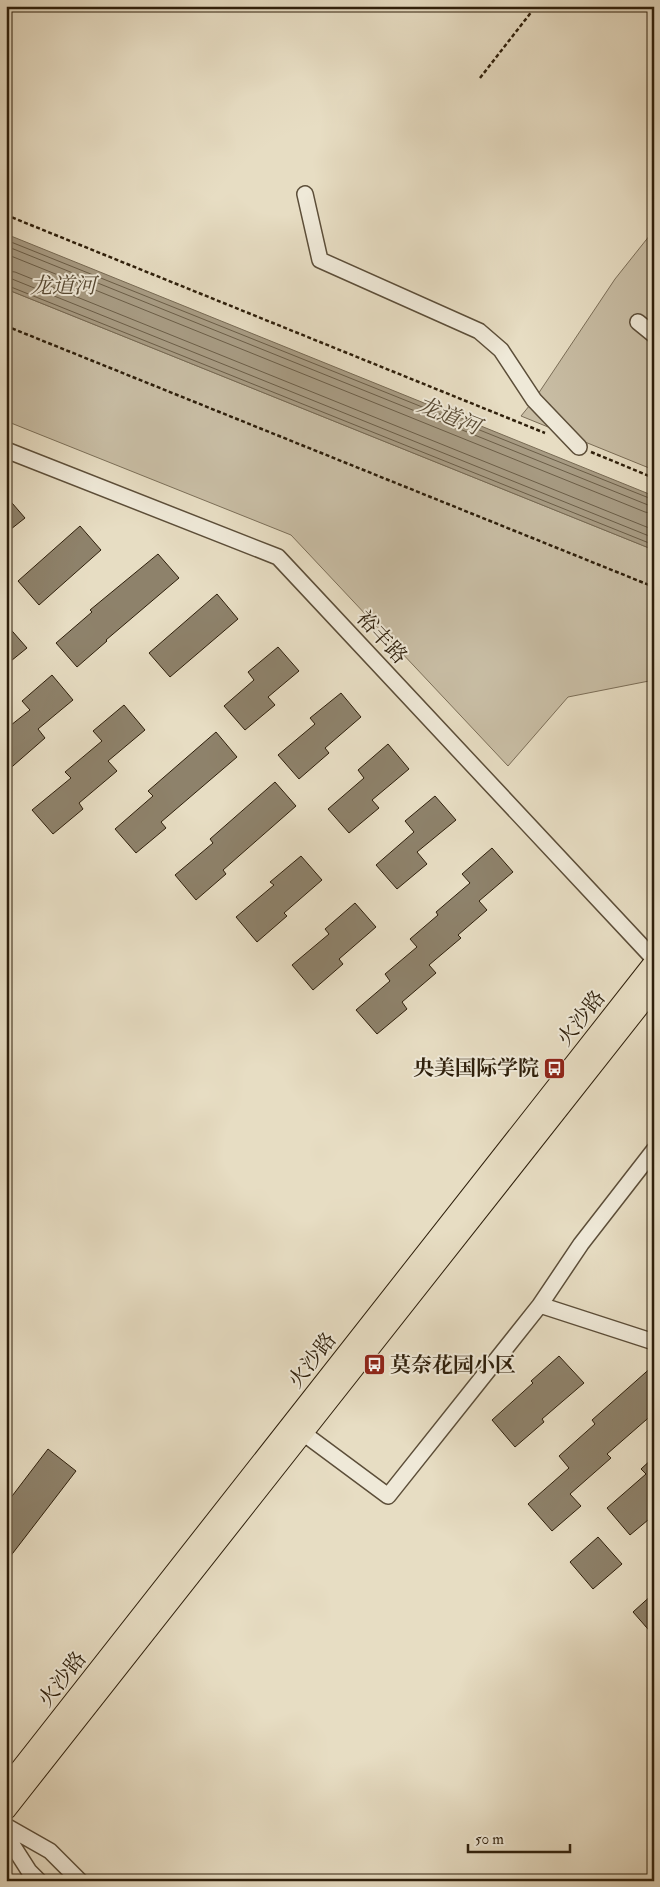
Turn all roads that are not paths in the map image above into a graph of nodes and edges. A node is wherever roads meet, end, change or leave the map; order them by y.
1 (305, 194) dead end
2 (638, 322) dead end
3 (654, 335) edge
4 (579, 446) road end
5 (6, 450) edge
6 (654, 960) edge
7 (654, 988) edge
8 (654, 1150) edge
9 (540, 1305) junction
10 (654, 1342) edge
11 (297, 1428) junction
12 (6, 1787) edge
13 (6, 1810) edge
14 (6, 1826) edge
15 (6, 1835) edge
16 (39, 1881) edge
17 (80, 1881) edge

1 - 4 street
2 - 3 street
5 - 6 street, 裕丰路
6 - 11 main road, 火沙路
7 - 11 main road, 火沙路
8 - 9 street
9 - 10 street
9 - 11 street
11 - 12 main road, 火沙路
11 - 13 main road, 火沙路
14 - 17 street
15 - 16 street

